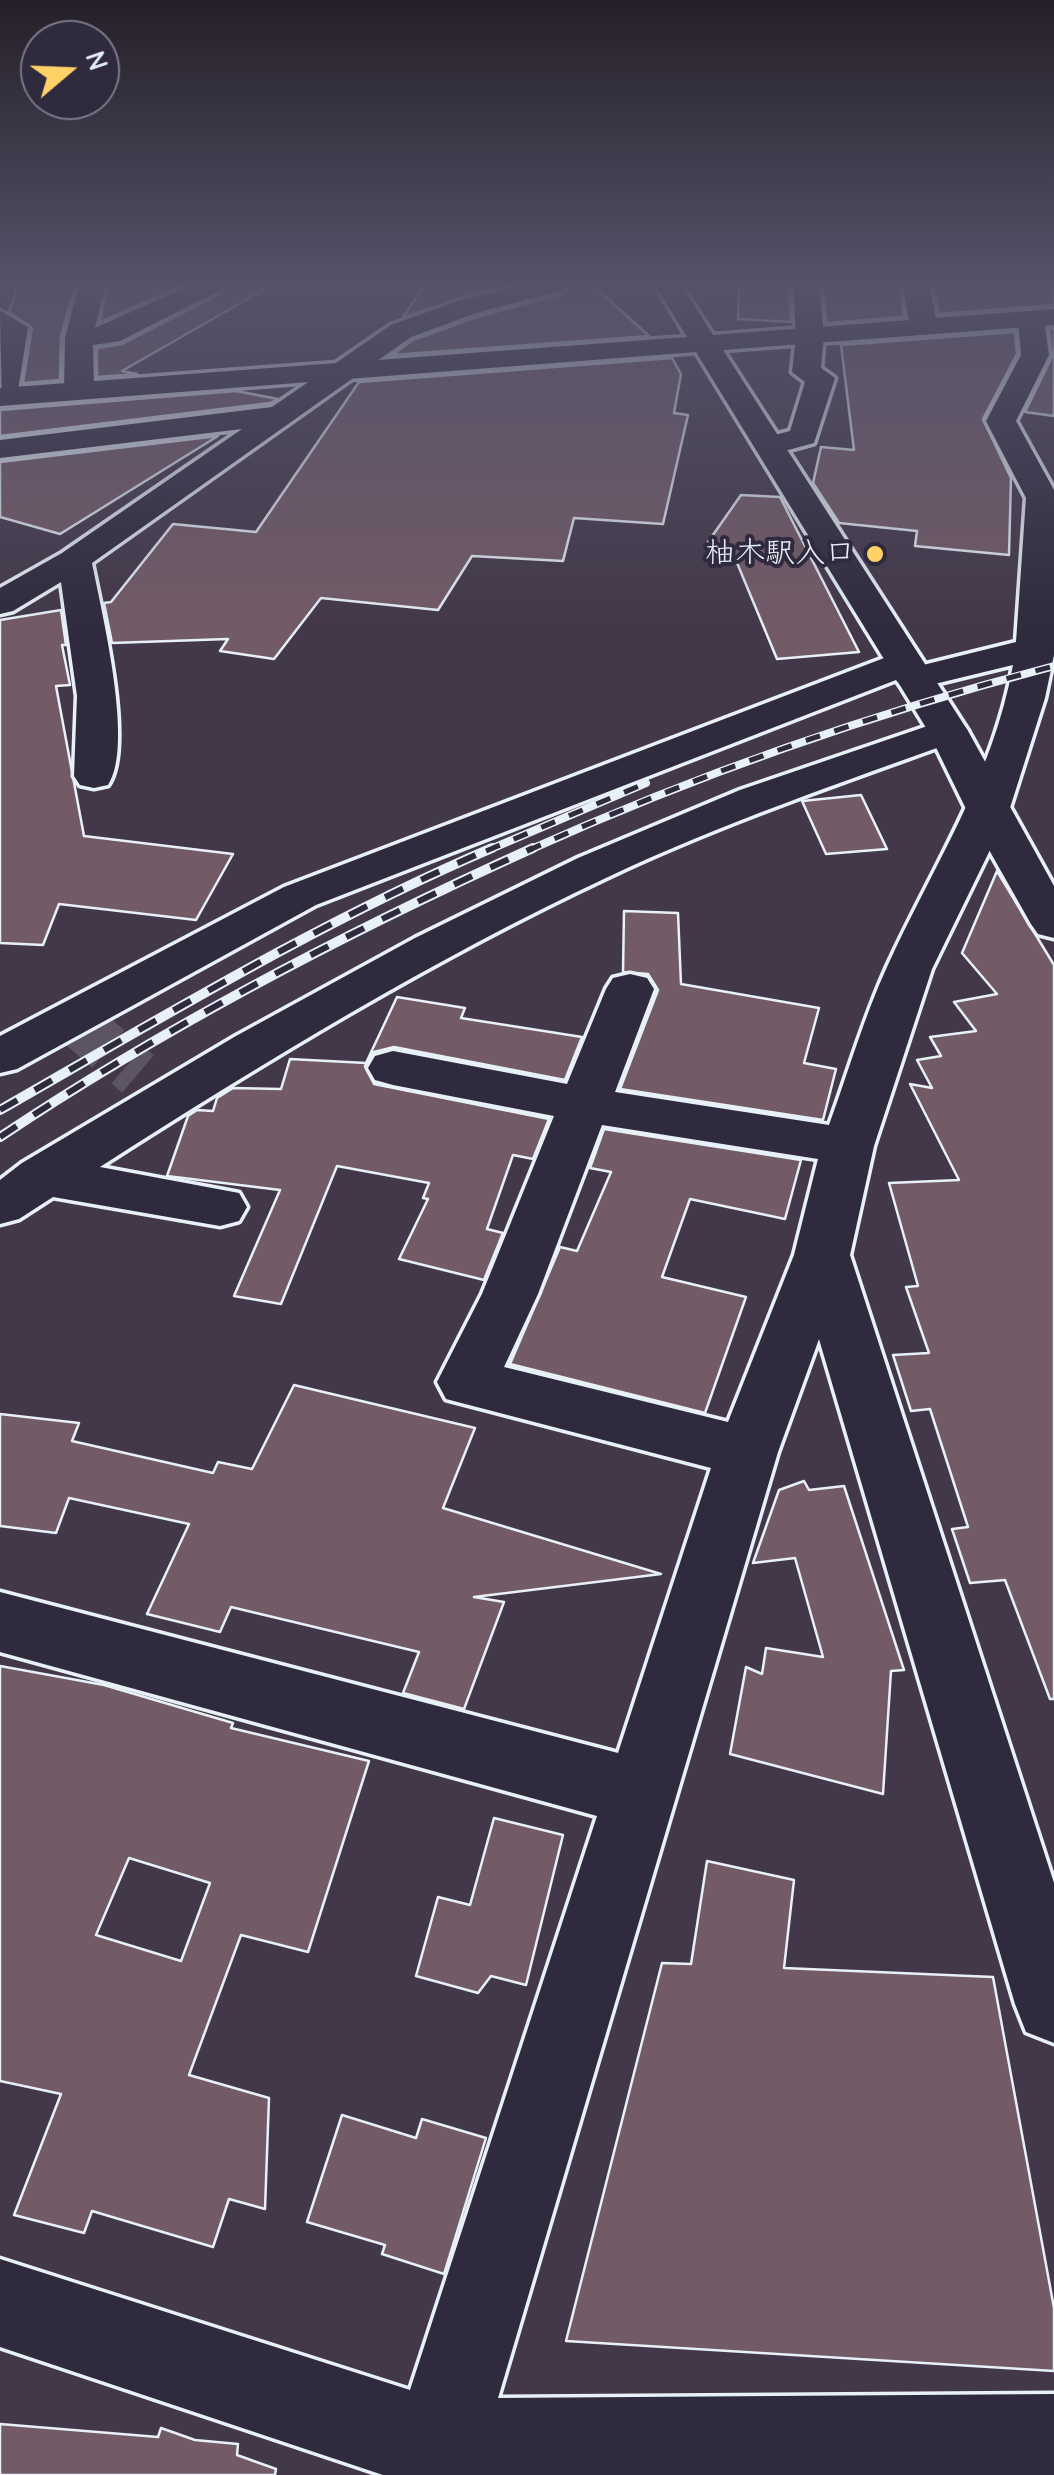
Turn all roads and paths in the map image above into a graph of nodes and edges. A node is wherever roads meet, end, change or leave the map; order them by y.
1 (300, 400) edge
2 (742, 400) edge
3 (814, 400) edge
4 (1012, 400) edge
5 (279, 415) junction
6 (770, 446) junction
7 (0, 448) edge
8 (1048, 497) edge
9 (74, 560) junction
10 (0, 603) edge
11 (1044, 646) edge
12 (910, 670) junction
13 (1040, 692) edge
14 (948, 730) junction
15 (94, 776) dead end
16 (988, 810) junction
17 (1054, 924) edge
18 (630, 989) dead end
19 (0, 1057) edge
20 (393, 1068) dead end
21 (587, 1105) junction
22 (848, 1146) junction
23 (20, 1191) edge
24 (220, 1207) dead end
25 (822, 1255) junction
26 (747, 1452) junction
27 (0, 1622) edge
28 (642, 1794) junction
29 (1054, 2004) edge
30 (0, 2303) edge
31 (1054, 2440) edge
32 (433, 2459) edge

1 - 5 street
2 - 6 street
3 - 6 street
4 - 8 street
5 - 7 street
5 - 9 street
6 - 12 street
8 - 11 street
9 - 10 street
9 - 15 street
11 - 12 street
11 - 13 street
12 - 14 street
12 - 19 street
13 - 16 street
14 - 16 street
14 - 23 street
16 - 17 street
16 - 22 street
18 - 21 street
20 - 21 street
21 - 22 street
21 - 26 street
22 - 25 street
23 - 24 street
25 - 26 street
25 - 29 street
26 - 28 street
27 - 28 street
28 - 32 street
30 - 32 street
31 - 32 street

